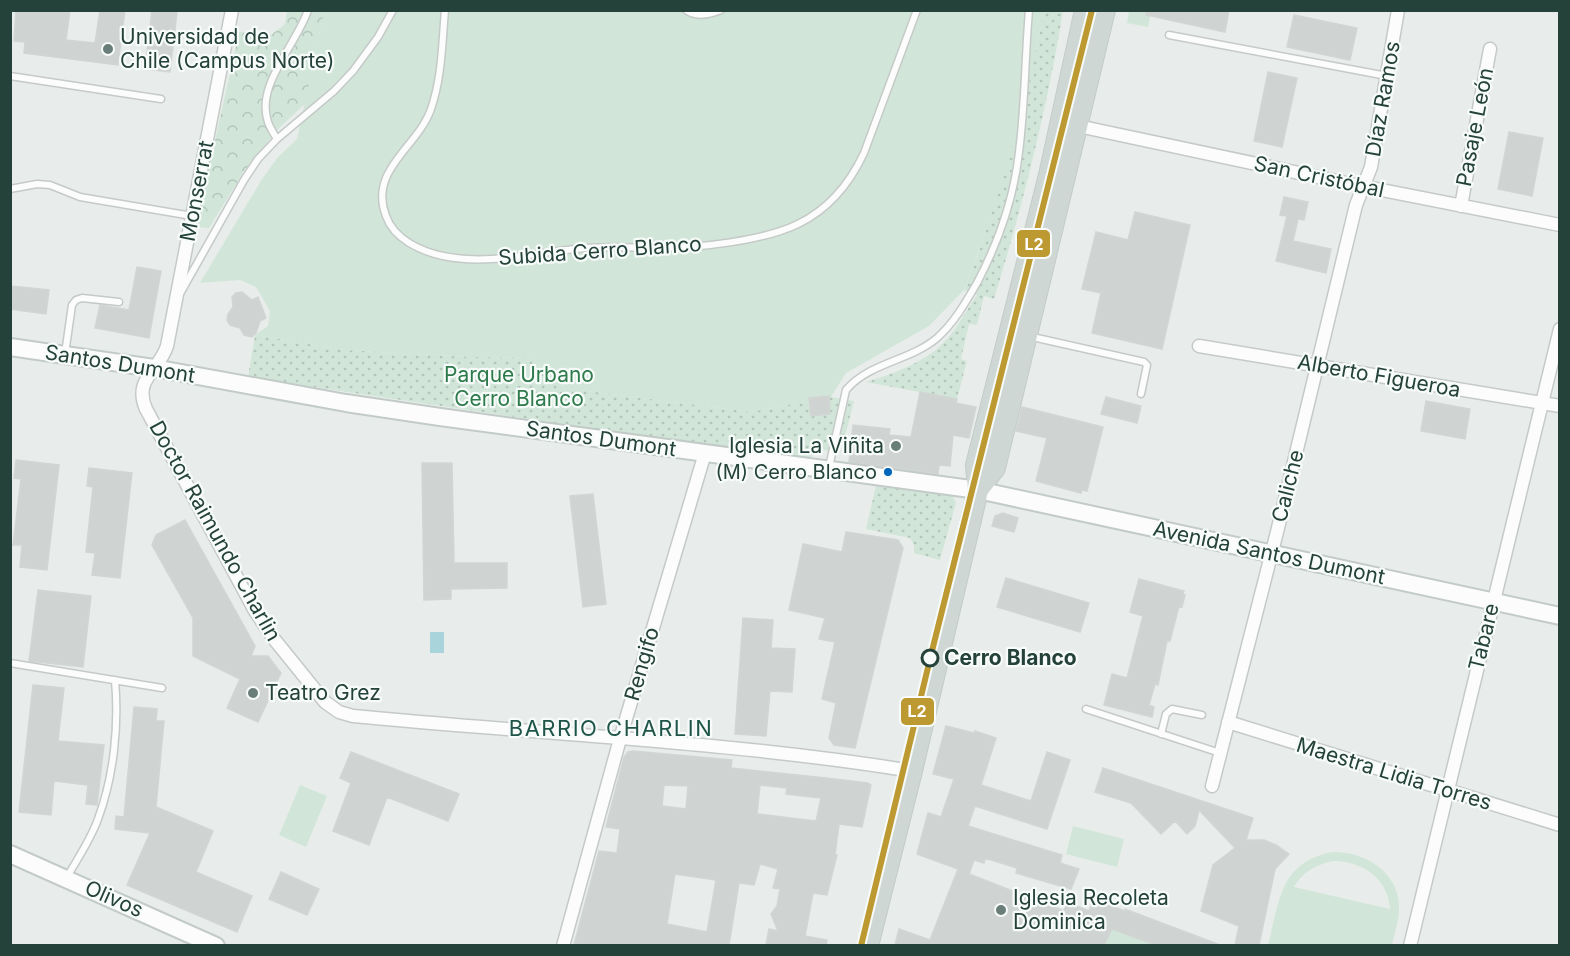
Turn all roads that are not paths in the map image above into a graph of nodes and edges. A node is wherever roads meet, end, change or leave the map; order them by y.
1 (232, 10) edge
2 (308, 10) edge
3 (393, 10) edge
4 (445, 10) edge
5 (686, 10) edge
6 (721, 10) edge
7 (917, 10) edge
8 (1029, 10) edge
9 (1085, 10) edge
10 (1105, 10) edge
11 (1398, 10) edge
12 (1169, 34) dead end
13 (1490, 49) dead end
14 (10, 76) edge
15 (1387, 76) junction
16 (161, 99) dead end
17 (1064, 110) junction
18 (1078, 126) junction
19 (277, 139) junction
20 (1364, 187) junction
21 (10, 189) edge
22 (1461, 206) junction
23 (192, 216) junction
24 (1560, 225) edge
25 (119, 303) dead end
26 (175, 305) junction
27 (1560, 329) edge
28 (1027, 336) junction
29 (1199, 346) dead end
30 (10, 347) edge
31 (65, 355) junction
32 (1317, 366) junction
33 (154, 368) junction
34 (1141, 394) dead end
35 (1541, 403) junction
36 (1560, 406) edge
37 (705, 453) junction
38 (828, 469) junction
39 (978, 490) junction
40 (1270, 553) junction
41 (1493, 602) junction
42 (1560, 616) edge
43 (10, 663) edge
44 (115, 680) junction
45 (162, 688) dead end
46 (1086, 709) dead end
47 (1202, 715) dead end
48 (1228, 722) junction
49 (1161, 734) junction
50 (620, 739) junction
51 (1220, 753) junction
52 (912, 771) junction
53 (1212, 786) dead end
54 (1447, 790) junction
55 (1560, 825) edge
56 (10, 854) edge
57 (66, 878) junction
58 (206, 943) edge
59 (563, 945) edge
60 (868, 945) edge
61 (1410, 945) edge

1 - 23 street, Monserrat
2 - 19 lane
3 - 19 lane
4 - 7 lane, Subida Cerro Blanco
5 - 6 lane
8 - 38 lane
9 - 17 main road
10 - 18 main road
11 - 15 street, Díaz Ramos
12 - 15 lane
13 - 22 street, Pasaje León
14 - 16 lane
15 - 20 street, Díaz Ramos
17 - 18 main road
17 - 39 main road
18 - 20 street, San Cristóbal
18 - 28 main road
19 - 26 lane
20 - 22 street, San Cristóbal
20 - 32 street, Caliche
21 - 23 lane
22 - 24 street, San Cristóbal
23 - 26 street, Monserrat
25 - 31 lane
26 - 33 street, Monserrat
27 - 35 street, Tabare
28 - 34 lane
28 - 39 main road
29 - 32 street, Alberto Figueroa
30 - 31 main road, Santos Dumont
31 - 33 main road, Santos Dumont
32 - 35 street, Alberto Figueroa
32 - 40 street, Caliche
33 - 37 main road, Santos Dumont
33 - 50 street, Doctor Raimundo Charlin
35 - 36 street, Alberto Figueroa
35 - 41 street, Tabare
37 - 38 main road, Santos Dumont
37 - 50 street, Rengifo
38 - 39 main road, Santos Dumont
39 - 40 main road, Avenida Santos Dumont
39 - 52 main road
40 - 41 main road, Avenida Santos Dumont
40 - 48 street, Caliche
41 - 42 main road, Avenida Santos Dumont
41 - 54 street, Tabare
43 - 44 lane
44 - 45 lane
44 - 57 lane
46 - 49 lane
47 - 49 lane
48 - 51 street, Caliche
48 - 54 street, Maestra Lidia Torres
49 - 51 lane
50 - 52 street, Doctor Raimundo Charlin
50 - 59 street, Rengifo
51 - 53 street, Caliche
52 - 60 main road
54 - 55 street, Maestra Lidia Torres
54 - 61 street, Tabare
56 - 57 main road, Olivos
57 - 58 main road, Olivos

